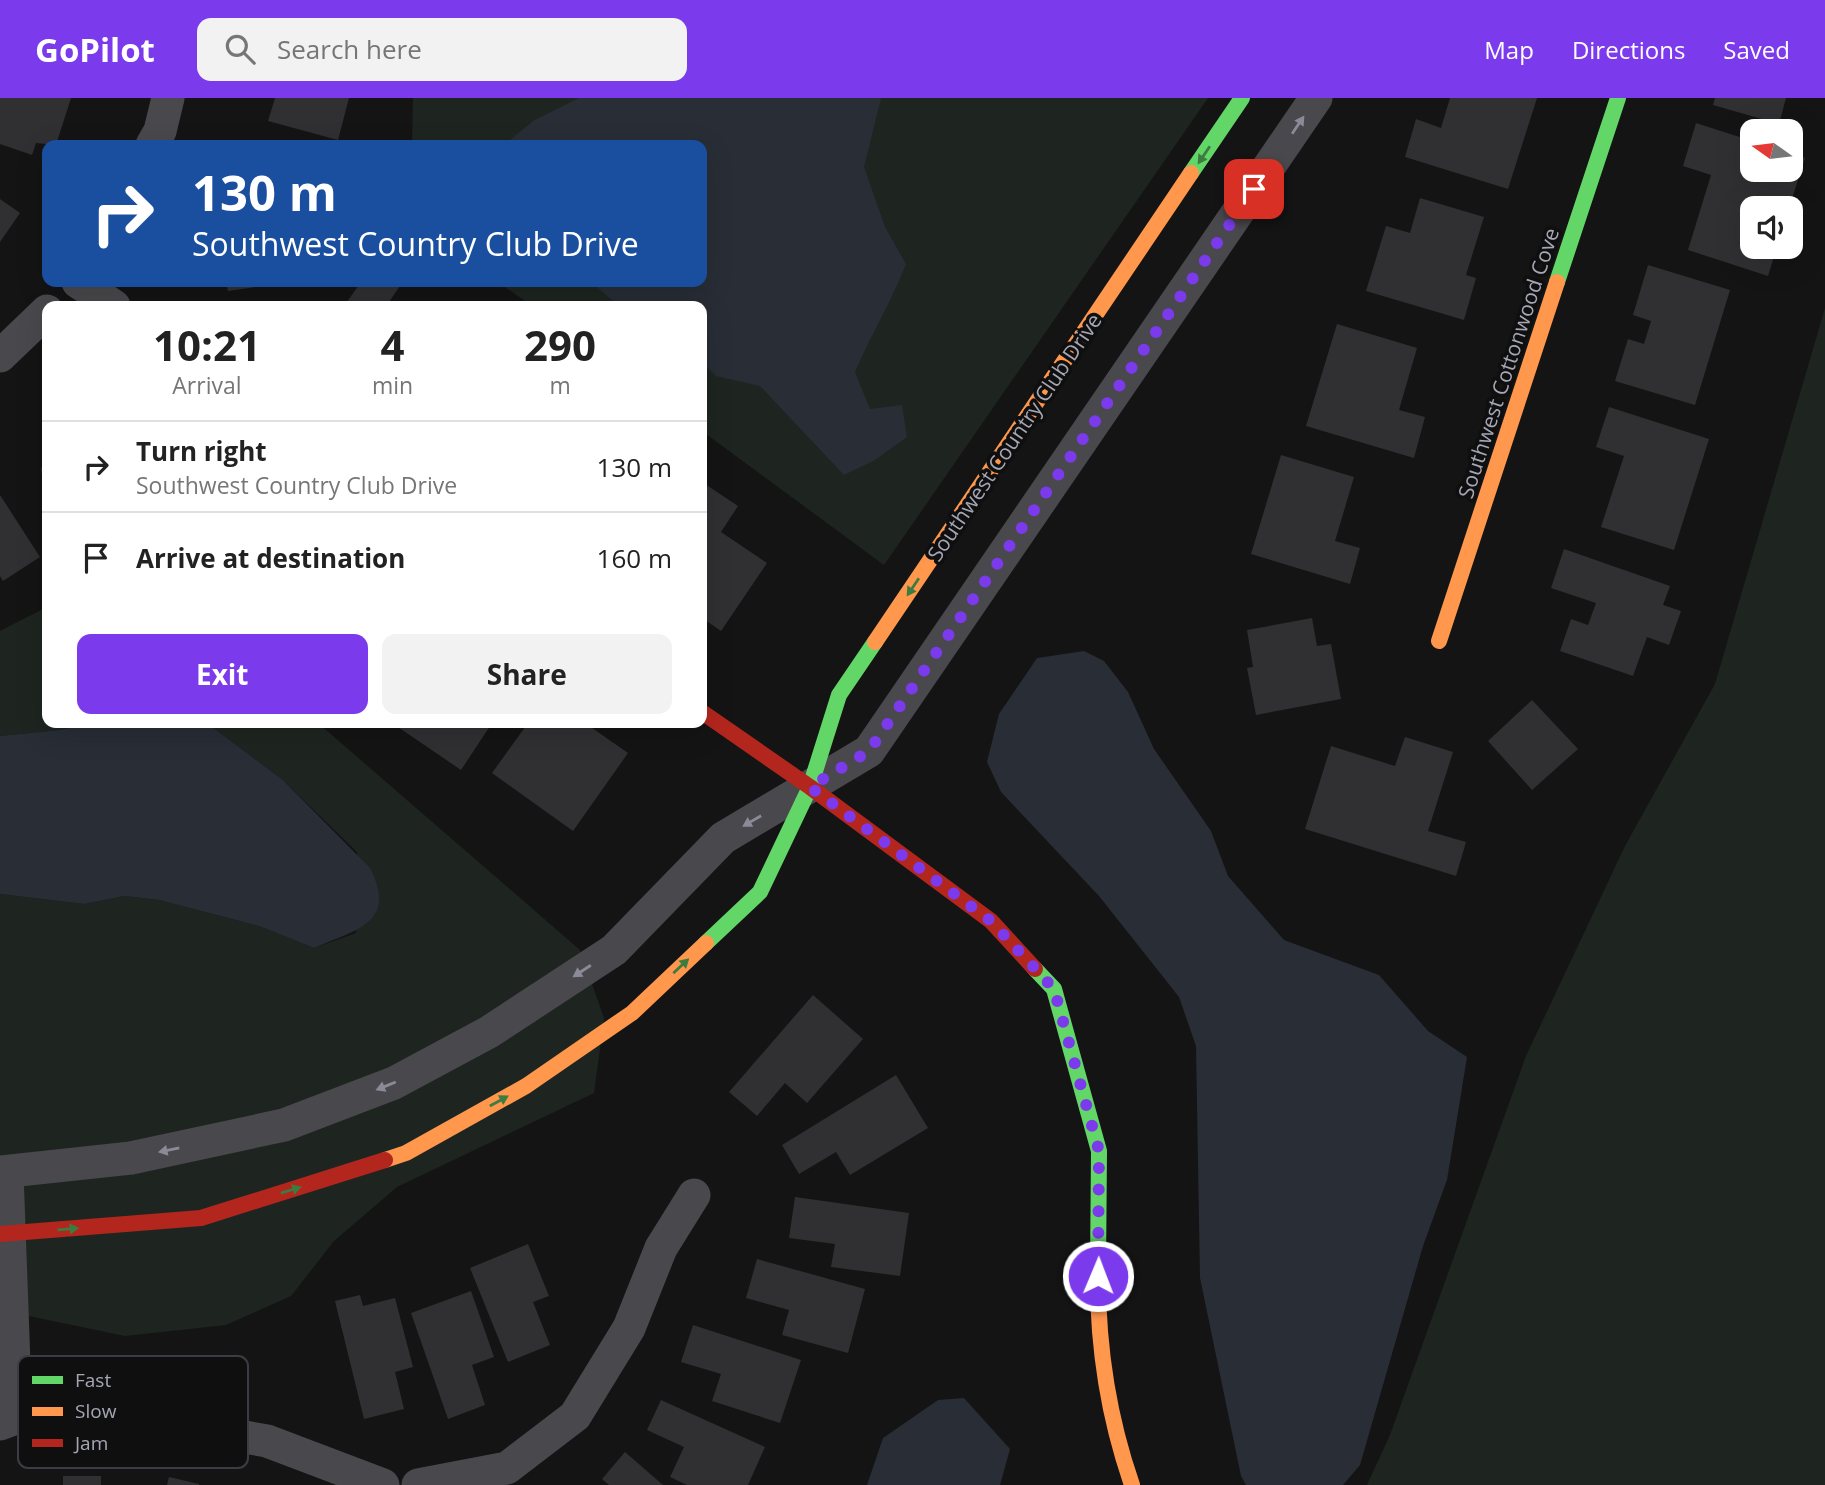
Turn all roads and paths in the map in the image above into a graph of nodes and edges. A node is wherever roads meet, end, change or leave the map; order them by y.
1 (168, 98) edge
2 (1242, 98) edge
3 (1316, 98) edge
4 (1618, 98) edge
5 (155, 140) edge
6 (73, 287) edge
7 (86, 287) edge
8 (57, 301) edge
9 (106, 301) edge
10 (42, 316) edge
11 (0, 356) edge
12 (1439, 641) dead end
13 (707, 715) edge
14 (810, 787) junction
15 (4, 1173) edge
16 (694, 1195) dead end
17 (4, 1234) edge
18 (8, 1421) edge
19 (248, 1438) edge
20 (383, 1485) edge
21 (418, 1485) edge
22 (1132, 1485) edge

1 - 5 street
2 -> 14 street, Southwest Country Club Drive
14 -> 3 street
4 - 12 street, Southwest Cottonwood Cove
6 - 8 street
7 - 9 street
10 - 11 street
13 - 14 street
14 -> 15 street
17 -> 14 street, Southwest Country Club Drive
14 - 22 street
15 - 17 street
16 - 21 street
17 - 18 street
19 - 20 street

